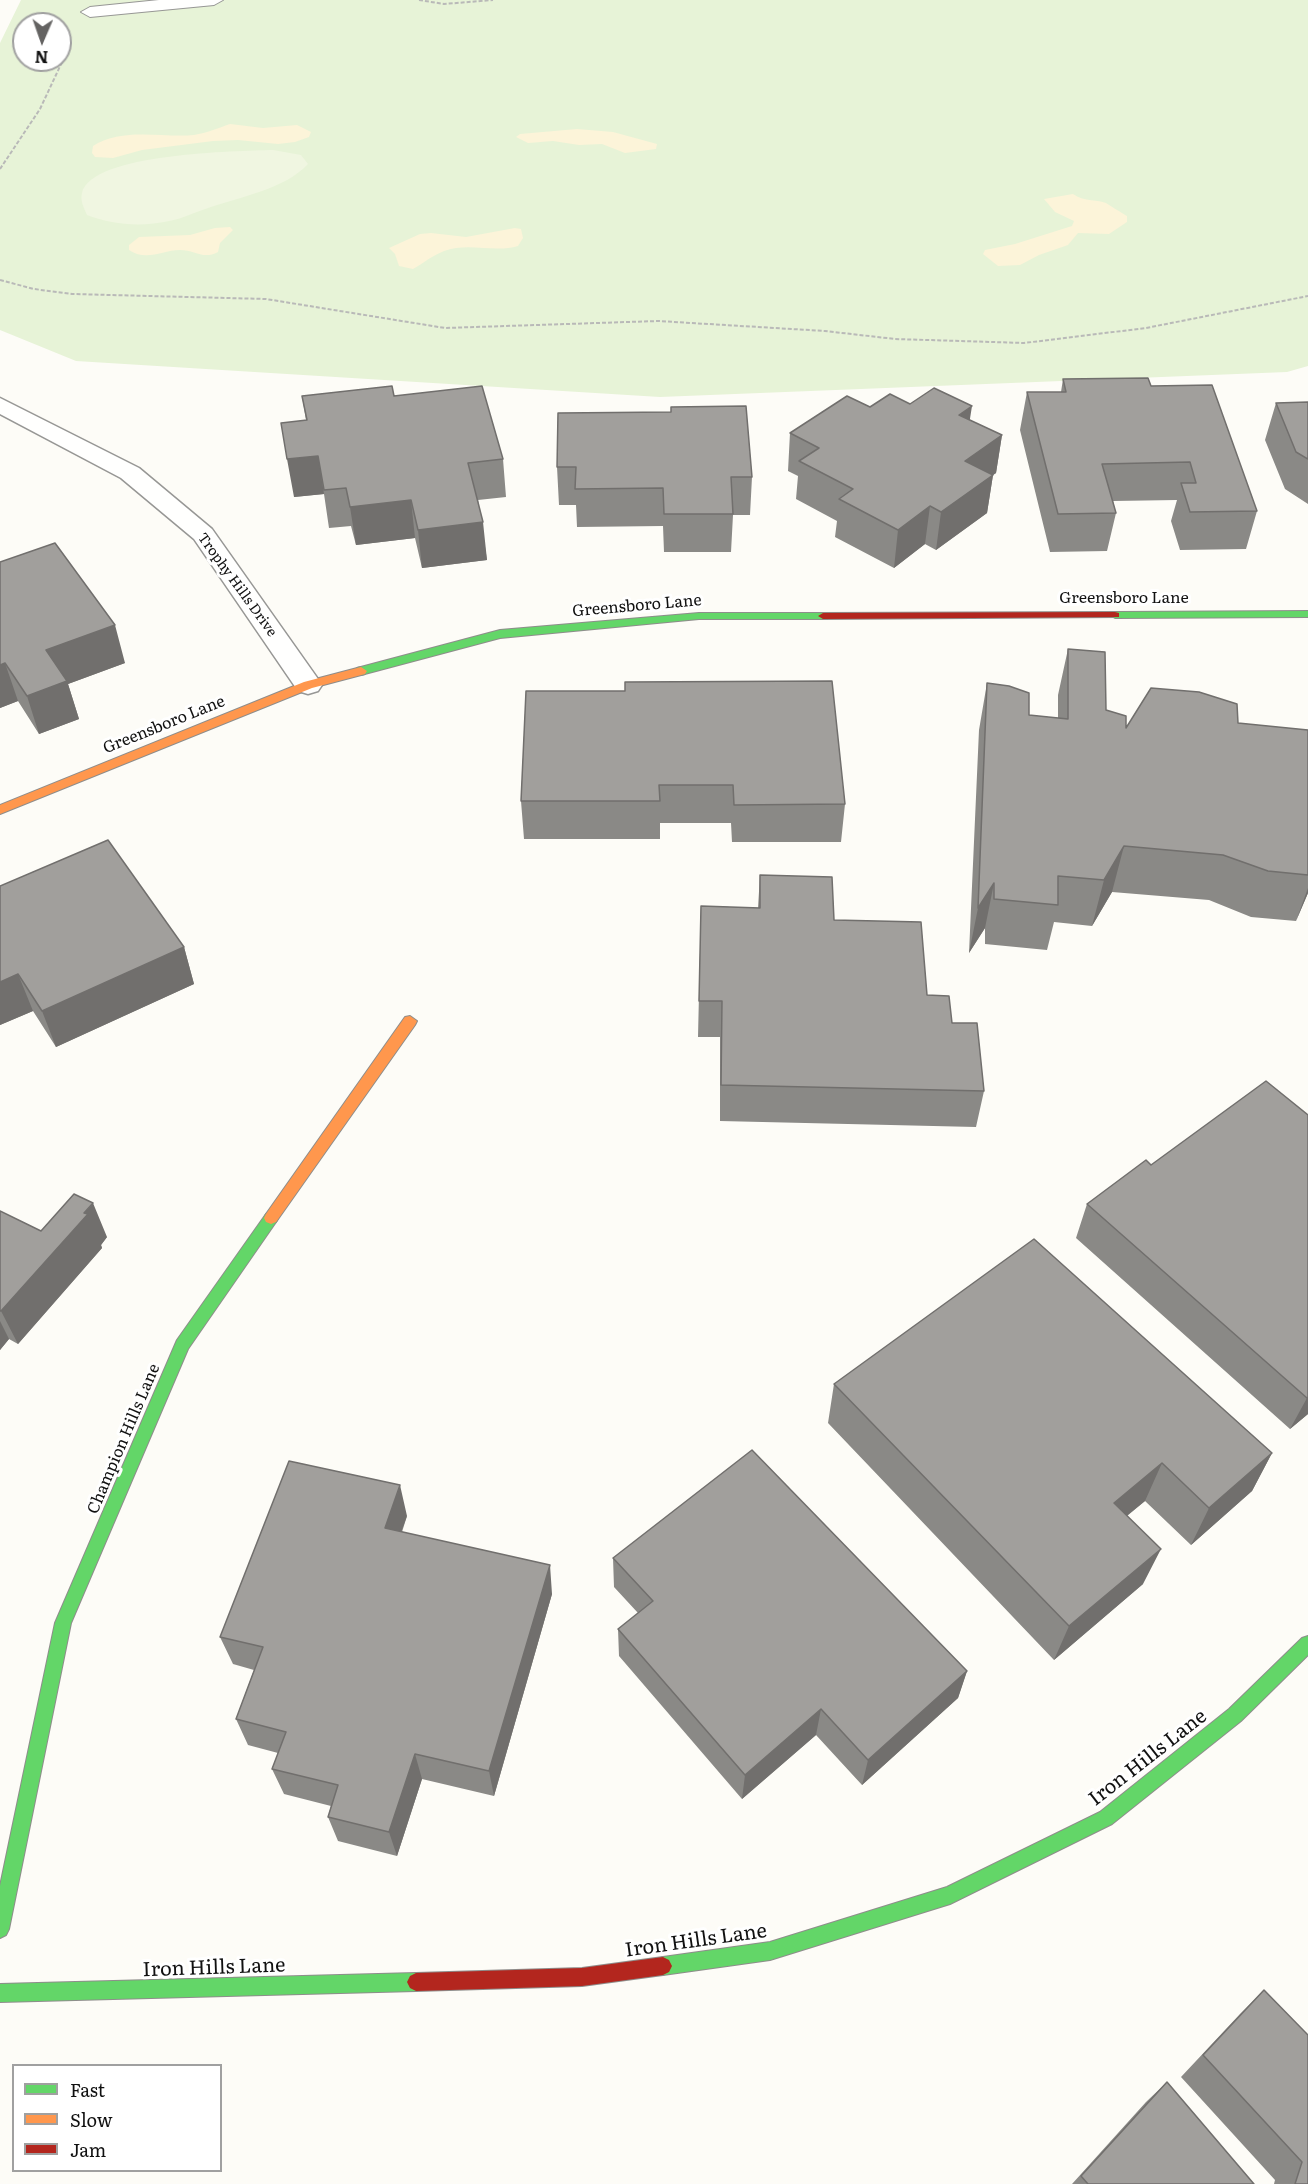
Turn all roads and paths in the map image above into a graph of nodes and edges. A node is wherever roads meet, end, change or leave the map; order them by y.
1 (214, 0) edge
2 (419, 0) edge
3 (493, 0) edge
4 (90, 12) joint
5 (0, 170) edge
6 (0, 280) edge
7 (1308, 296) edge
8 (0, 405) edge
9 (1308, 614) edge
10 (308, 685) junction
11 (0, 810) edge
12 (410, 1021) dead end
13 (1308, 1644) edge
14 (0, 1929) edge
15 (0, 1994) edge

1 - 4 lane
2 - 3 path
4 - 5 path
6 - 7 path
8 - 10 street, Trophy Hills Drive
9 - 10 street, Greensboro Lane
10 - 11 street, Greensboro Lane
12 - 14 street, Champion Hills Lane
13 - 15 street, Iron Hills Lane

